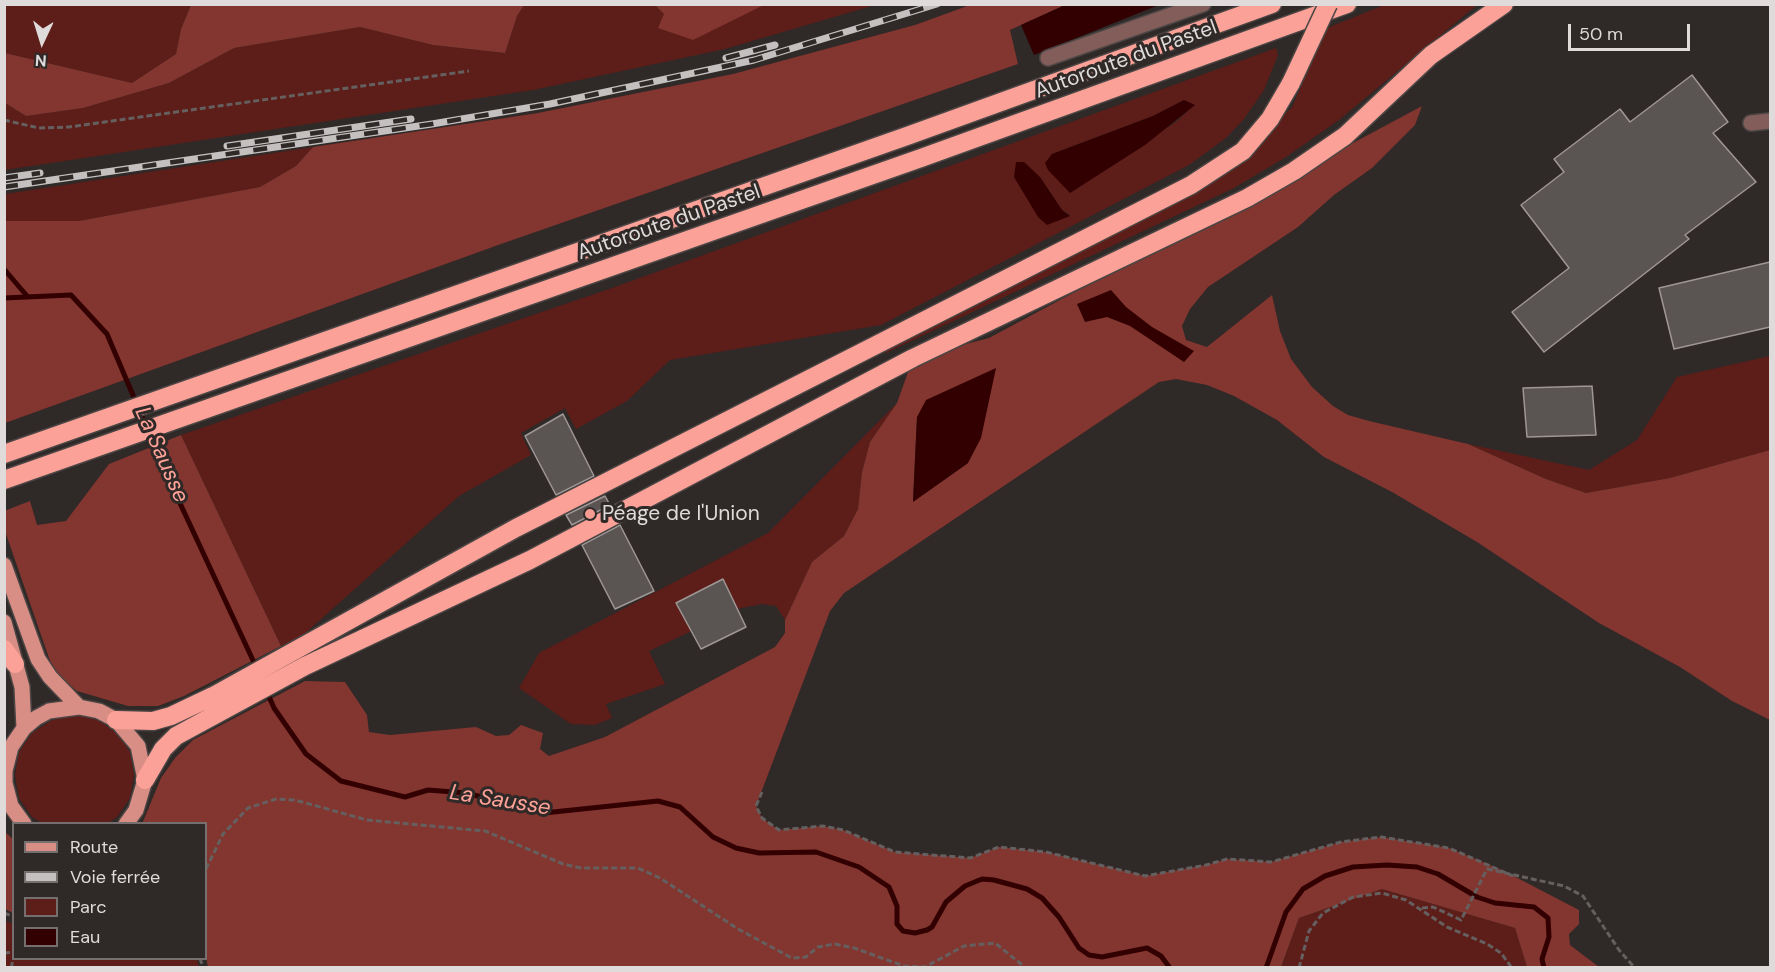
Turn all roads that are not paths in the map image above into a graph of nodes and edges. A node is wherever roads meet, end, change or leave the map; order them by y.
1 (1203, 4) edge
2 (1272, 4) edge
3 (1328, 4) edge
4 (1347, 4) edge
5 (1504, 4) edge
6 (1247, 9) edge
7 (1048, 58) dead end
8 (1770, 121) edge
9 (1750, 123) dead end
10 (4, 454) edge
11 (4, 480) edge
12 (4, 565) edge
13 (4, 622) edge
14 (10, 656) edge
15 (216, 704) junction
16 (80, 706) junction
17 (116, 720) junction
18 (24, 728) junction
19 (6, 760) edge
20 (145, 780) junction
21 (15, 818) edge
22 (127, 822) edge

1 - 7 lane
2 - 6 highway, Autoroute du Pastel
3 - 15 highway, bridge
4 - 11 highway, Autoroute du Pastel
5 - 15 highway
6 - 10 highway, Autoroute du Pastel
8 - 9 lane
12 - 16 main road
13 - 14 main road
14 - 18 main road
15 - 17 highway
15 - 20 highway
16 - 17 main road
16 - 18 main road
17 - 20 main road
18 - 19 main road
19 - 21 main road
20 - 22 main road

